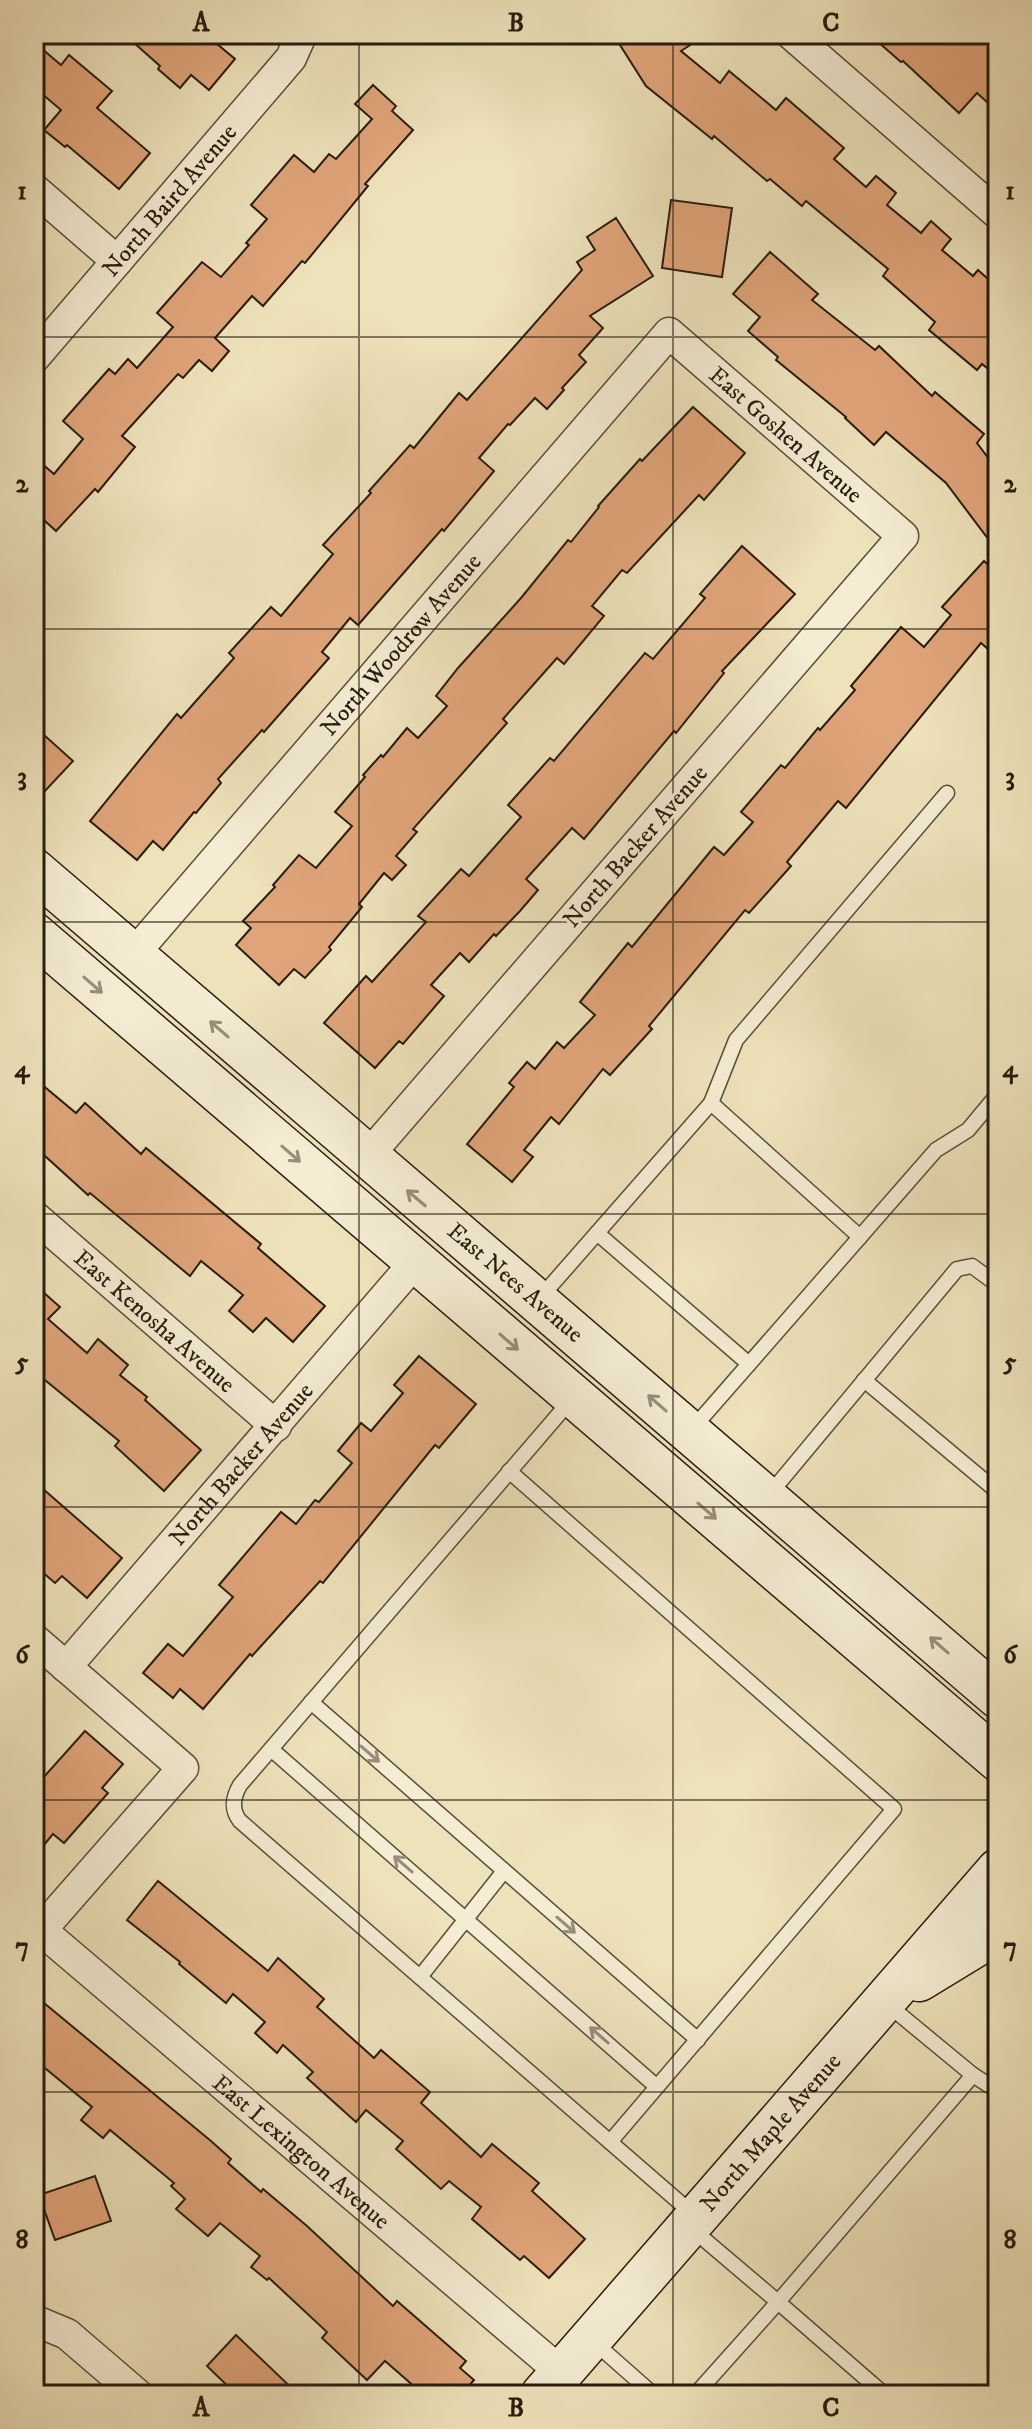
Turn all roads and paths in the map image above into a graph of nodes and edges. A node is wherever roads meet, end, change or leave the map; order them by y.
1 (791, 34) edge
2 (298, 37) edge
3 (34, 189) edge
4 (998, 214) edge
5 (117, 261) junction
6 (669, 333) joint
7 (34, 358) edge
8 (903, 536) joint
9 (947, 793) dead end
10 (34, 870) edge
11 (34, 934) edge
12 (133, 955) junction
13 (998, 1094) edge
14 (711, 1103) junction
15 (367, 1157) junction
16 (34, 1216) edge
17 (597, 1233) junction
18 (860, 1237) junction
19 (416, 1261) junction
20 (998, 1285) edge
21 (537, 1301) junction
22 (749, 1364) junction
23 (864, 1380) junction
24 (574, 1397) junction
25 (276, 1426) junction
26 (690, 1432) junction
27 (509, 1471) junction
28 (998, 1492) edge
29 (768, 1496) junction
30 (34, 1639) edge
31 (66, 1667) junction
32 (998, 1697) edge
33 (311, 1702) junction
34 (271, 1749) junction
35 (998, 1760) edge
36 (998, 1870) edge
37 (504, 1871) junction
38 (465, 1918) junction
39 (998, 1928) edge
40 (37, 1934) edge
41 (420, 1977) junction
42 (884, 2001) junction
43 (698, 2040) junction
44 (973, 2075) junction
45 (657, 2087) junction
46 (998, 2091) edge
47 (610, 2142) junction
48 (693, 2221) junction
49 (778, 2302) junction
50 (35, 2322) edge
51 (591, 2339) junction
52 (552, 2384) edge
53 (138, 2395) edge
54 (654, 2395) edge
55 (695, 2395) edge
56 (885, 2395) edge

1 - 4 street
2 - 5 street, North Baird Avenue
3 - 5 street
5 - 7 street, North Baird Avenue
6 - 8 street, East Goshen Avenue
6 - 12 street, North Woodrow Avenue
8 - 15 street, North Backer Avenue
9 - 14 lane
10 - 12 main road, East Nees Avenue
11 -> 19 main road, East Nees Avenue
15 -> 12 main road, East Nees Avenue
13 - 18 lane
14 - 17 lane
14 - 18 lane
21 -> 15 main road, East Nees Avenue
16 - 25 street, East Kenosha Avenue
17 - 21 lane
17 - 22 lane
18 - 22 lane
19 - 21 main road
19 -> 24 main road, East Nees Avenue
19 - 25 street, North Backer Avenue
20 - 23 lane
26 -> 21 main road, East Nees Avenue
22 - 26 lane
23 - 28 lane
23 - 29 lane
24 - 27 lane
24 -> 35 main road, East Nees Avenue
25 - 31 street, North Backer Avenue
26 - 29 main road, East Nees Avenue
27 - 33 lane
27 - 43 lane
32 -> 29 main road, East Nees Avenue
30 - 31 street
31 - 40 street
33 - 34 lane
33 -> 37 lane
38 -> 34 lane
34 - 41 lane
36 - 42 main road, North Maple Avenue
37 - 38 lane
37 -> 43 lane
38 - 41 lane
45 -> 38 lane
39 - 42 main road
40 - 52 street, East Lexington Avenue
41 - 47 lane
42 - 44 lane
42 - 48 main road, North Maple Avenue
43 - 45 lane
44 - 46 lane
44 - 49 lane
45 - 47 lane
47 - 48 lane
48 - 49 lane
48 - 51 main road, North Maple Avenue
49 - 55 lane
49 - 56 lane
50 - 53 street
51 - 52 main road, North Maple Avenue
51 - 54 lane

